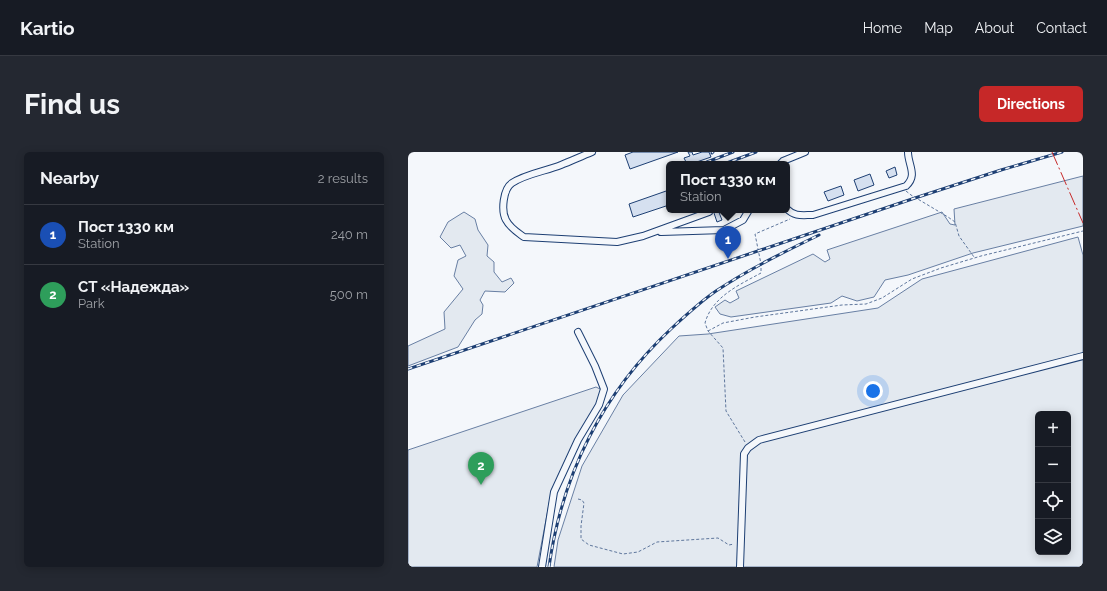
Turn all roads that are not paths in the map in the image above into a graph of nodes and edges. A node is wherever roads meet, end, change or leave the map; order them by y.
1 (592, 152) edge
2 (806, 152) edge
3 (908, 152) edge
4 (783, 161) edge
5 (790, 211) edge
6 (706, 213) edge
7 (747, 213) edge
8 (653, 232) junction
9 (578, 332) dead end
10 (1083, 356) edge
11 (542, 567) edge
12 (740, 567) edge

1 - 8 street
2 - 4 street
3 - 5 street
6 - 8 street
7 - 8 street
9 - 11 street
10 - 12 street

